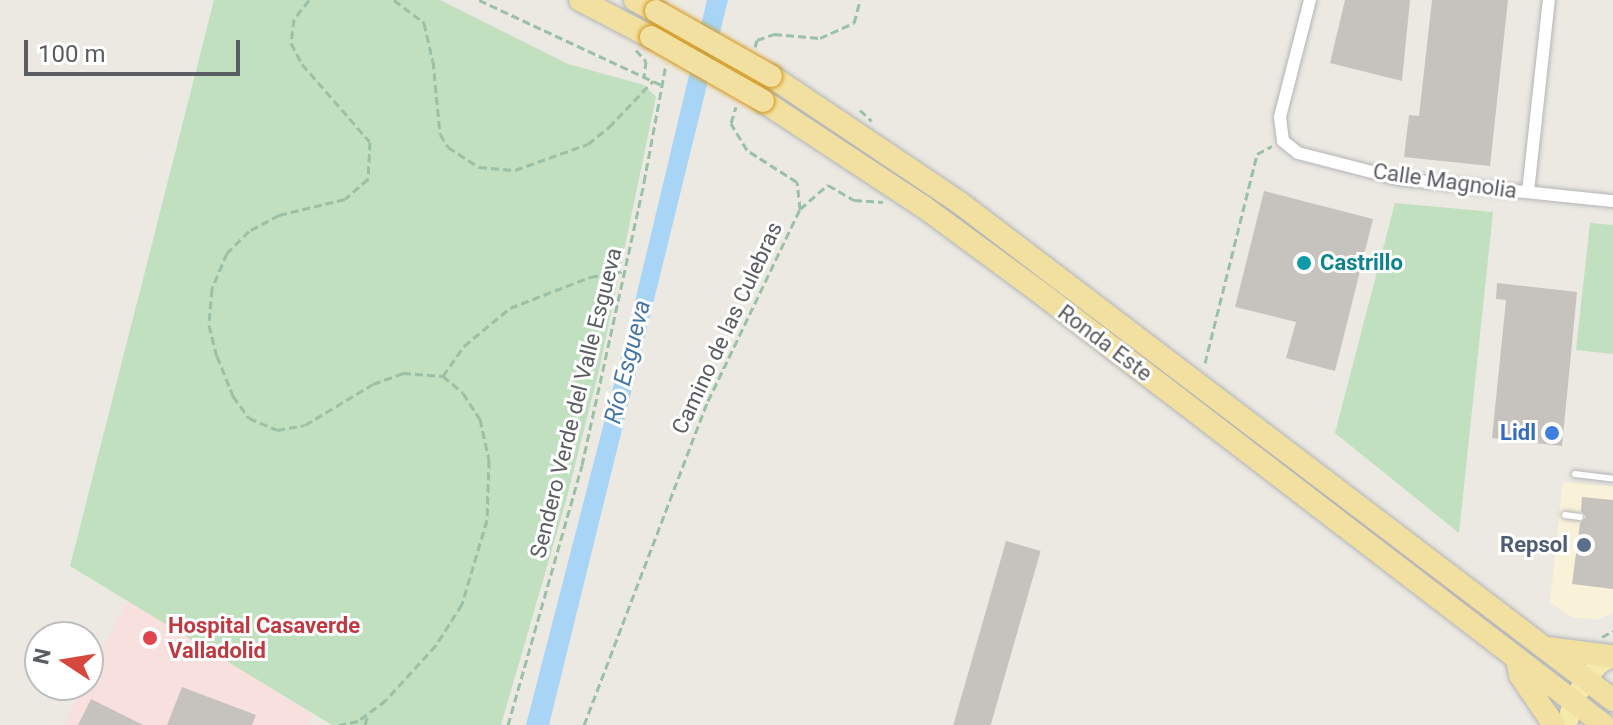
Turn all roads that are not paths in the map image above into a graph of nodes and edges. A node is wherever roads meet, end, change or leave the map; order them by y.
1 (580, 0) edge
2 (635, 0) edge
3 (1310, 0) edge
4 (1549, 0) edge
5 (1528, 192) junction
6 (1613, 201) edge
7 (1575, 474) dead end
8 (1613, 479) edge
9 (1565, 515) dead end
10 (1580, 517) dead end
11 (1547, 648) junction
12 (1611, 656) edge
13 (1517, 657) junction
14 (1586, 679) junction
15 (1613, 700) edge
16 (1573, 701) junction
17 (1554, 725) edge
18 (1567, 725) edge
19 (1604, 725) edge

1 - 13 highway, Ronda Este, bridge
2 - 11 highway, Ronda Este, bridge
3 - 5 street, Calle Magnolia
4 - 5 street
5 - 6 street, Calle Magnolia
7 - 8 lane
9 - 10 lane
11 - 12 highway
11 - 14 highway, Ronda Este
12 - 14 main road
13 - 16 highway, Ronda Este
13 - 17 highway
14 - 15 highway, Ronda Este
14 - 16 main road
16 - 18 main road
16 - 19 highway, Ronda Este

